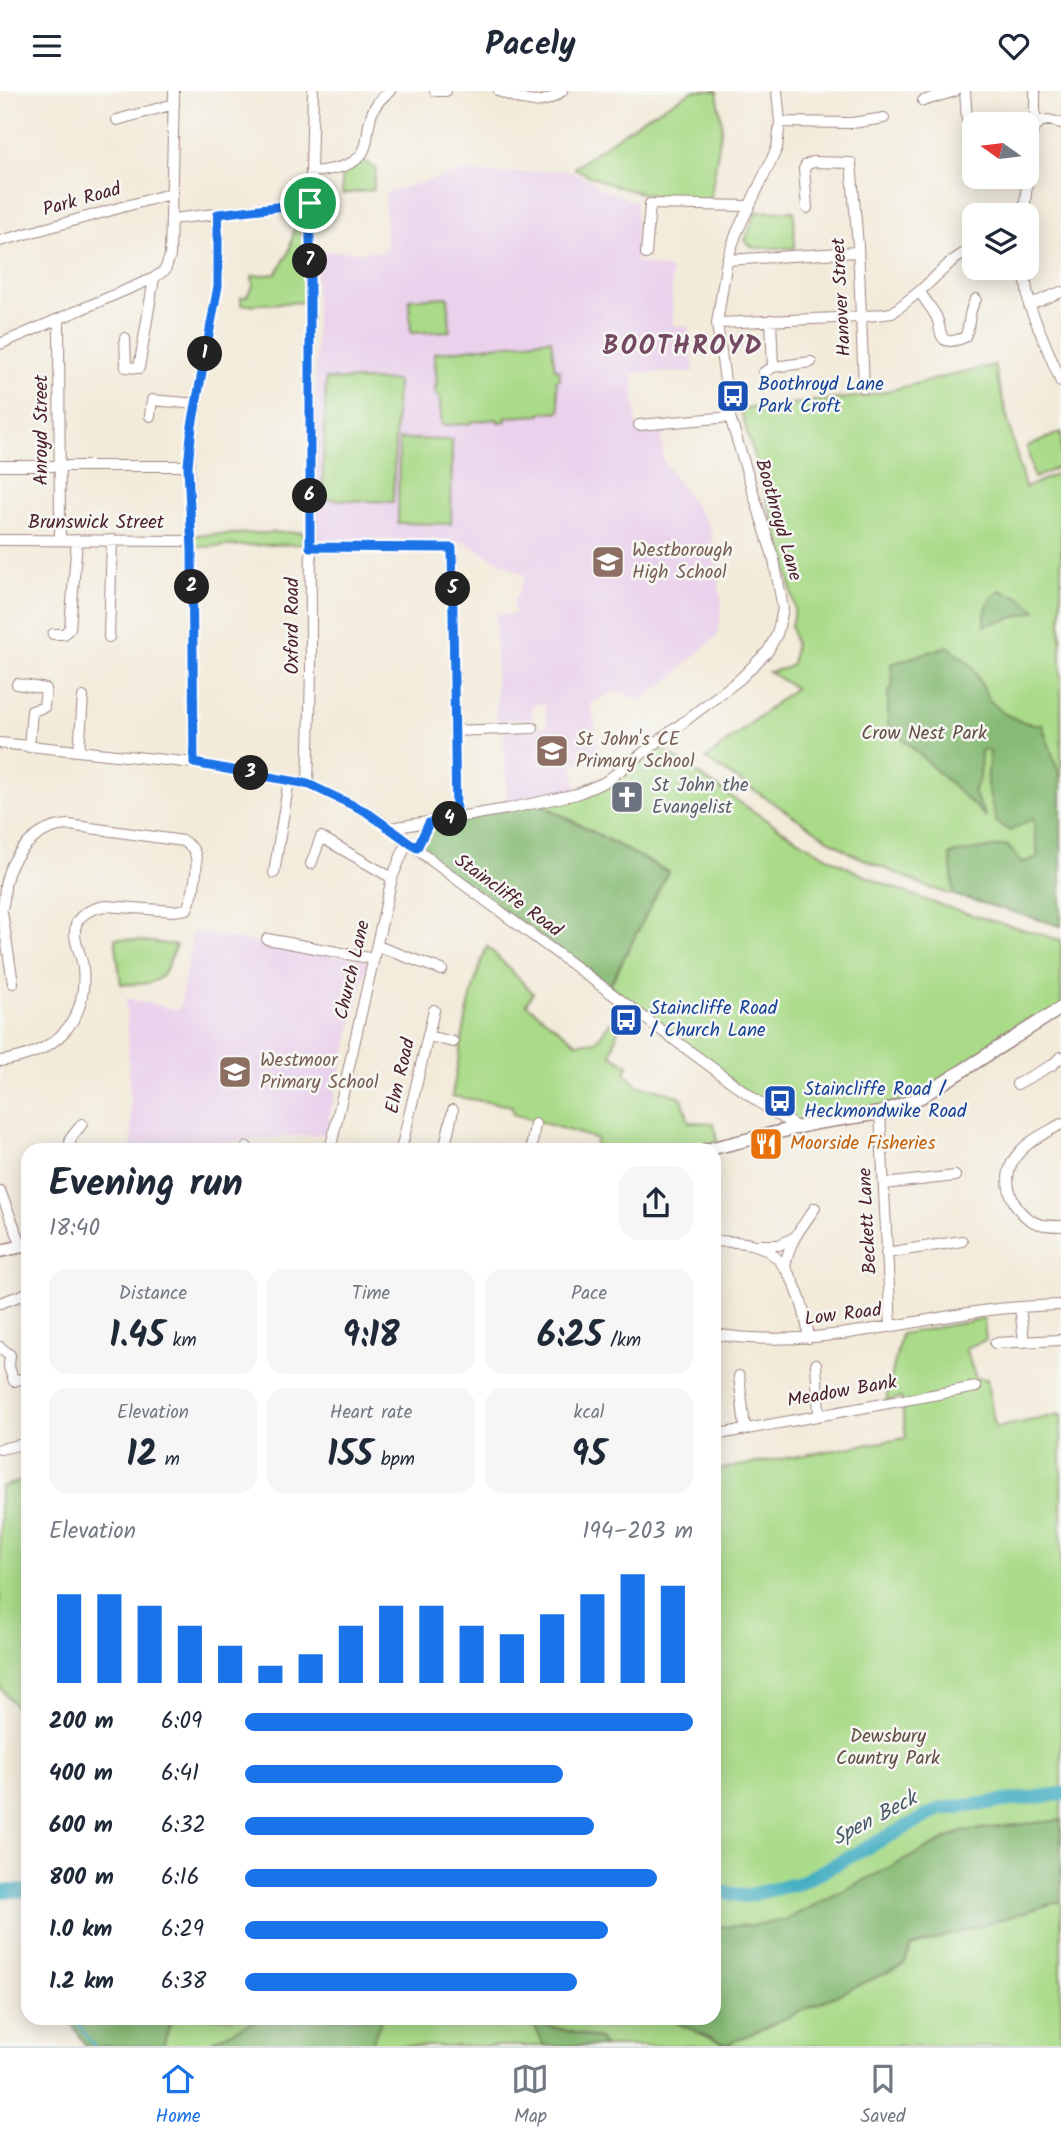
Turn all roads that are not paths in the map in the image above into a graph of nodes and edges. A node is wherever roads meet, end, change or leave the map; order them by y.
1 (174, 91) edge
2 (313, 91) edge
3 (390, 91) edge
4 (435, 91) edge
5 (446, 91) edge
6 (499, 91) edge
7 (562, 91) edge
8 (777, 91) edge
9 (955, 91) edge
10 (965, 91) edge
11 (1035, 91) edge
12 (923, 101) dead end
13 (174, 104) junction
14 (966, 112) edge
15 (1035, 112) edge
16 (884, 118) dead end
17 (117, 120) dead end
18 (780, 122) junction
19 (1040, 122) edge
20 (1061, 123) edge
21 (311, 172) junction
22 (173, 193) junction
23 (310, 203) junction
24 (749, 206) junction
25 (807, 208) dead end
26 (218, 214) junction
27 (172, 219) junction
28 (0, 241) edge
29 (857, 253) junction
30 (646, 254) dead end
31 (962, 254) edge
32 (727, 260) junction
33 (154, 278) junction
34 (1026, 280) edge
35 (920, 291) junction
36 (1061, 292) edge
37 (976, 299) dead end
38 (1029, 305) junction
39 (860, 317) junction
40 (59, 319) junction
41 (771, 320) junction
42 (717, 323) junction
43 (125, 338) dead end
44 (0, 344) edge
45 (1057, 361) edge
46 (811, 362) dead end
47 (773, 367) junction
48 (763, 373) dead end
49 (1061, 382) edge
50 (864, 388) dead end
51 (197, 404) junction
52 (150, 416) dead end
53 (730, 417) junction
54 (639, 425) dead end
55 (0, 466) edge
56 (60, 466) junction
57 (188, 466) junction
58 (0, 540) edge
59 (60, 540) junction
60 (78, 540) junction
61 (112, 540) junction
62 (192, 541) junction
63 (310, 547) junction
64 (53, 634) dead end
65 (110, 637) dead end
66 (17, 684) dead end
67 (83, 697) dead end
68 (533, 728) dead end
69 (454, 731) junction
70 (0, 743) edge
71 (29, 747) junction
72 (79, 751) junction
73 (194, 763) junction
74 (289, 780) junction
75 (308, 784) junction
76 (456, 818) junction
77 (429, 823) junction
78 (391, 828) junction
79 (407, 842) junction
80 (417, 848) junction
81 (311, 864) dead end
82 (274, 873) dead end
83 (392, 878) junction
84 (1, 913) edge
85 (267, 939) dead end
86 (377, 946) junction
87 (374, 959) junction
88 (442, 970) dead end
89 (13, 983) dead end
90 (1061, 1008) edge
91 (434, 1010) dead end
92 (429, 1036) junction
93 (453, 1041) dead end
94 (1061, 1058) edge
95 (0, 1061) edge
96 (1017, 1084) dead end
97 (453, 1110) dead end
98 (880, 1113) junction
99 (82, 1124) dead end
100 (535, 1124) dead end
101 (1061, 1124) edge
102 (799, 1128) junction
103 (70, 1143) edge
104 (332, 1143) edge
105 (403, 1143) edge
106 (446, 1143) edge
107 (532, 1143) edge
108 (721, 1146) edge
109 (955, 1176) dead end
110 (884, 1184) junction
111 (0, 1191) edge
112 (815, 1208) dead end
113 (1061, 1226) edge
114 (21, 1236) edge
115 (793, 1238) junction
116 (962, 1241) dead end
117 (721, 1242) edge
118 (757, 1245) junction
119 (21, 1246) edge
120 (0, 1251) edge
121 (886, 1253) junction
122 (785, 1269) junction
123 (21, 1296) edge
124 (0, 1303) edge
125 (1061, 1305) edge
126 (1020, 1307) junction
127 (891, 1327) junction
128 (721, 1334) edge
129 (809, 1338) junction
130 (1061, 1340) edge
131 (1024, 1342) junction
132 (995, 1343) dead end
133 (0, 1347) edge
134 (816, 1364) dead end
135 (739, 1376) dead end
136 (21, 1379) edge
137 (976, 1387) dead end
138 (819, 1414) junction
139 (745, 1427) junction
140 (721, 1433) edge
141 (21, 1444) edge
142 (0, 1449) edge

1 - 13 street
2 - 21 street, Oxford Road
3 - 21 street
4 - 5 street
6 - 7 street
8 - 18 street, Boothroyd Lane
9 - 12 street
10 - 14 street
11 - 15 street
13 - 17 street
13 - 22 street
16 - 18 street
18 - 24 street, Boothroyd Lane
19 - 20 street
21 - 23 street, Oxford Road
22 - 27 street
22 - 28 street, Park Road
23 - 26 street
23 - 63 street, Oxford Road
24 - 30 street
24 - 32 street, Boothroyd Lane
25 - 29 street, Hanover Street
26 - 27 street
26 - 51 street
27 - 33 street
29 - 32 street
29 - 39 street, Hanover Street
31 - 35 street
32 - 42 street, Boothroyd Lane
33 - 40 street
33 - 43 street
34 - 38 street
35 - 37 street
35 - 39 street
36 - 38 street
38 - 45 street
39 - 41 street
39 - 50 street, Hanover Street
40 - 44 street
40 - 56 street, Anroyd Street
41 - 42 street
41 - 47 street
42 - 53 street, Boothroyd Lane
45 - 49 street
46 - 47 street
47 - 48 street
51 - 52 street
51 - 57 street
53 - 54 street
53 - 76 street, Boothroyd Lane
55 - 56 street
56 - 57 street
56 - 59 street, Anroyd Street
57 - 62 street
58 - 59 street, Brunswick Street
59 - 60 street, Brunswick Street
60 - 61 street, Brunswick Street
60 - 64 street
61 - 62 street, Brunswick Street
61 - 65 street
62 - 73 street
63 - 69 street
63 - 75 street, Oxford Road
66 - 71 street
67 - 72 street
68 - 69 street
69 - 76 street
70 - 71 street, Staincliffe Road
71 - 72 street, Staincliffe Road
72 - 73 street, Staincliffe Road
73 - 74 street, Staincliffe Road
74 - 75 street, Staincliffe Road
74 - 82 street
75 - 78 street, Staincliffe Road
76 - 77 street, Boothroyd Lane
77 - 78 street, Boothroyd Lane
77 - 80 street
78 - 79 street, Staincliffe Road
79 - 80 street, Staincliffe Road
79 - 83 street, Church Lane
80 - 102 street, Staincliffe Road
81 - 83 street
83 - 86 street, Church Lane
84 - 89 street
84 - 95 street
85 - 87 street
86 - 87 street, Church Lane
86 - 88 street
87 - 104 street, Church Lane
90 - 98 main road
91 - 92 street, Elm Road
92 - 93 street
92 - 105 street, Elm Road
94 - 96 street
97 - 106 street
98 - 102 main road
98 - 110 street, Beckett Lane
99 - 103 street
100 - 107 street
101 - 113 street
102 - 108 main road
109 - 110 street
110 - 121 street, Beckett Lane
111 - 114 street
112 - 115 street
115 - 118 street
115 - 122 street
116 - 121 street
117 - 118 street
118 - 122 street
119 - 120 main road
121 - 127 street, Beckett Lane
122 - 129 street
123 - 124 street
125 - 126 street, Low Road
126 - 127 street, Low Road
126 - 131 street
127 - 129 street, Low Road
128 - 129 street, Low Road
130 - 131 street
131 - 132 street
133 - 136 street
134 - 138 street
135 - 139 street
137 - 138 street, Meadow Bank
138 - 139 street, Meadow Bank
139 - 140 street, Meadow Bank
141 - 142 street

